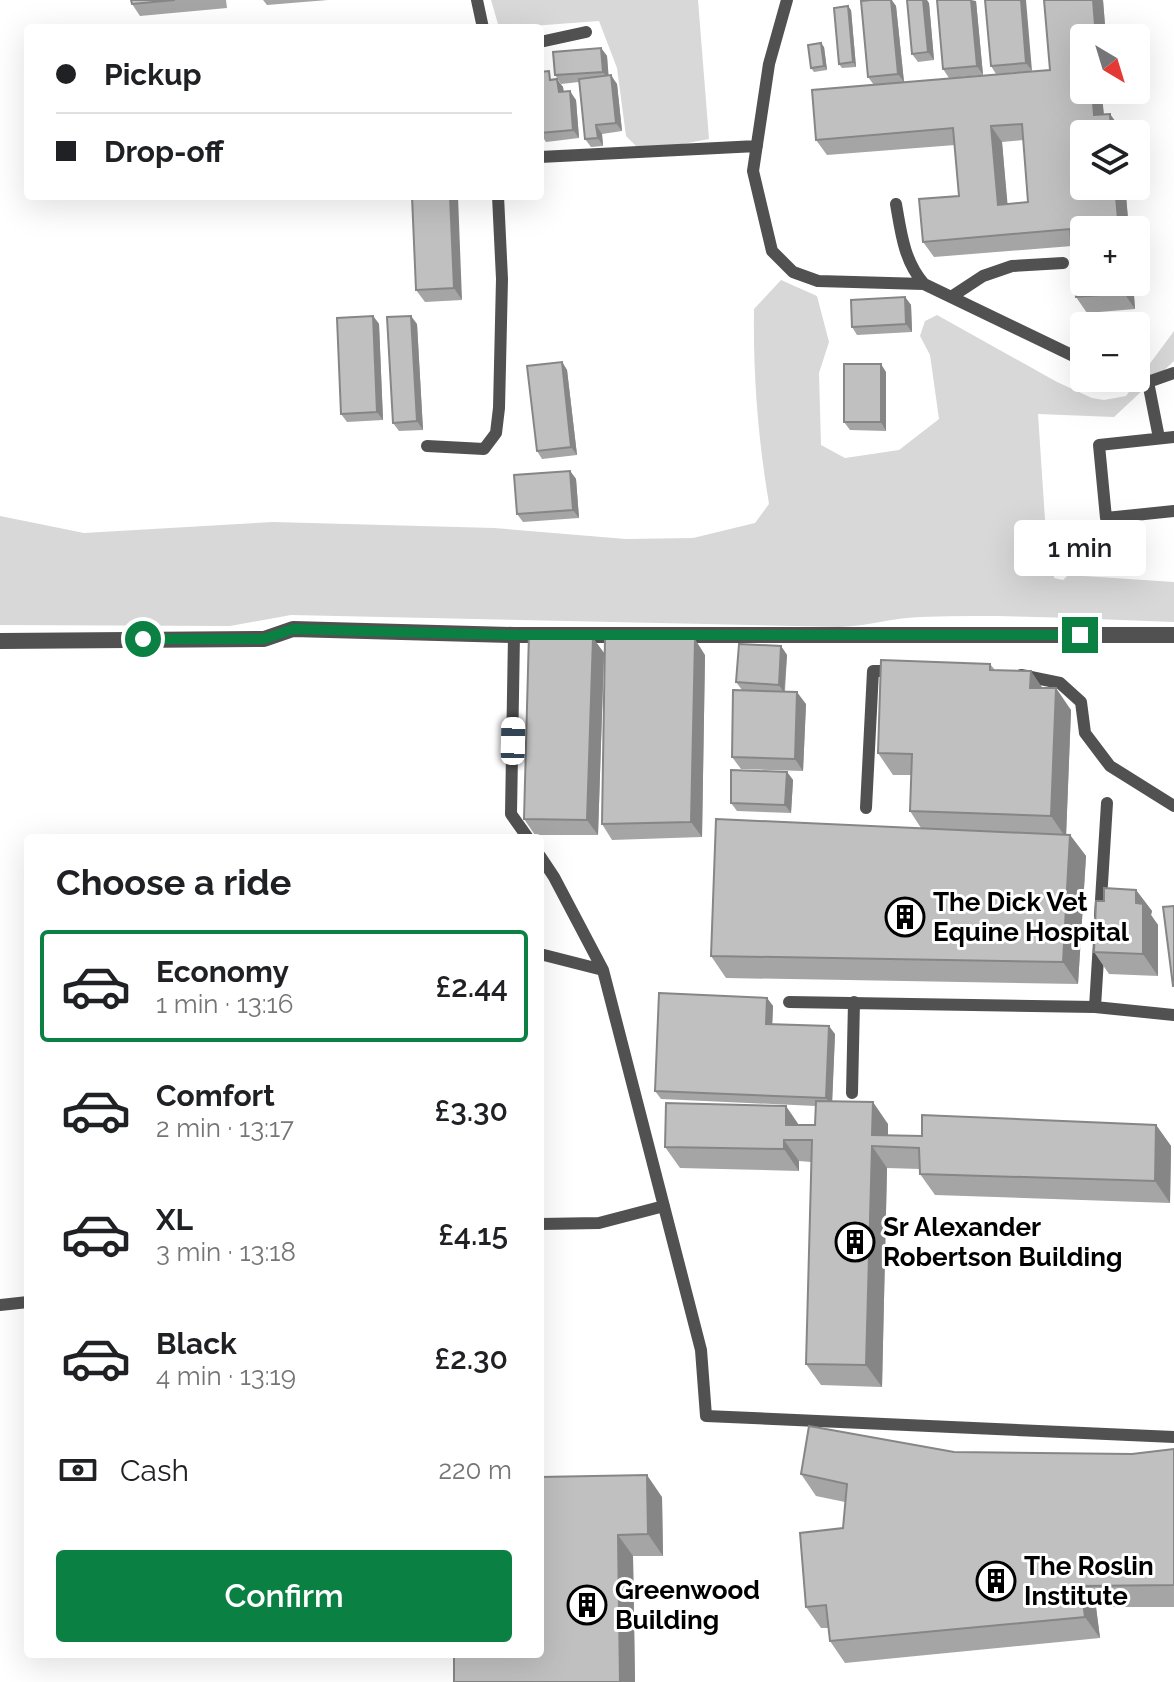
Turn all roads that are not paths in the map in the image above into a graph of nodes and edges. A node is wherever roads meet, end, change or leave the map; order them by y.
1 (477, 0) edge
2 (787, 0) edge
3 (482, 24) edge
4 (586, 32) dead end
5 (544, 41) edge
6 (757, 146) junction
7 (544, 157) edge
8 (498, 200) edge
9 (896, 204) dead end
10 (1063, 263) dead end
11 (924, 284) junction
12 (951, 297) junction
13 (1070, 354) edge
14 (1174, 373) edge
15 (1150, 381) edge
16 (1150, 392) edge
17 (1174, 437) edge
18 (1159, 438) junction
19 (427, 446) dead end
20 (1174, 511) edge
21 (514, 635) junction
22 (1174, 635) edge
23 (0, 641) edge
24 (914, 672) edge
25 (1000, 675) edge
26 (1107, 803) dead end
27 (1174, 806) edge
28 (866, 808) dead end
29 (525, 834) edge
30 (544, 862) edge
31 (544, 955) edge
32 (603, 970) junction
33 (789, 1002) dead end
34 (854, 1002) junction
35 (1095, 1007) junction
36 (1174, 1015) edge
37 (852, 1093) dead end
38 (664, 1206) junction
39 (544, 1224) edge
40 (24, 1302) edge
41 (0, 1305) edge
42 (1174, 1437) edge

1 - 3 lane
2 - 6 lane
4 - 5 lane
6 - 7 lane
6 - 11 lane
8 - 19 lane
9 - 11 lane
10 - 12 lane
11 - 12 lane
12 - 13 lane
14 - 15 lane
16 - 18 lane
17 - 18 lane
18 - 20 lane
21 - 22 street
21 - 23 street
21 - 29 lane
24 - 28 lane
25 - 27 lane
26 - 35 lane
30 - 32 lane
31 - 32 lane
32 - 38 lane
33 - 34 lane
34 - 35 lane
34 - 37 lane
35 - 36 lane
38 - 39 lane
38 - 42 lane
40 - 41 lane

